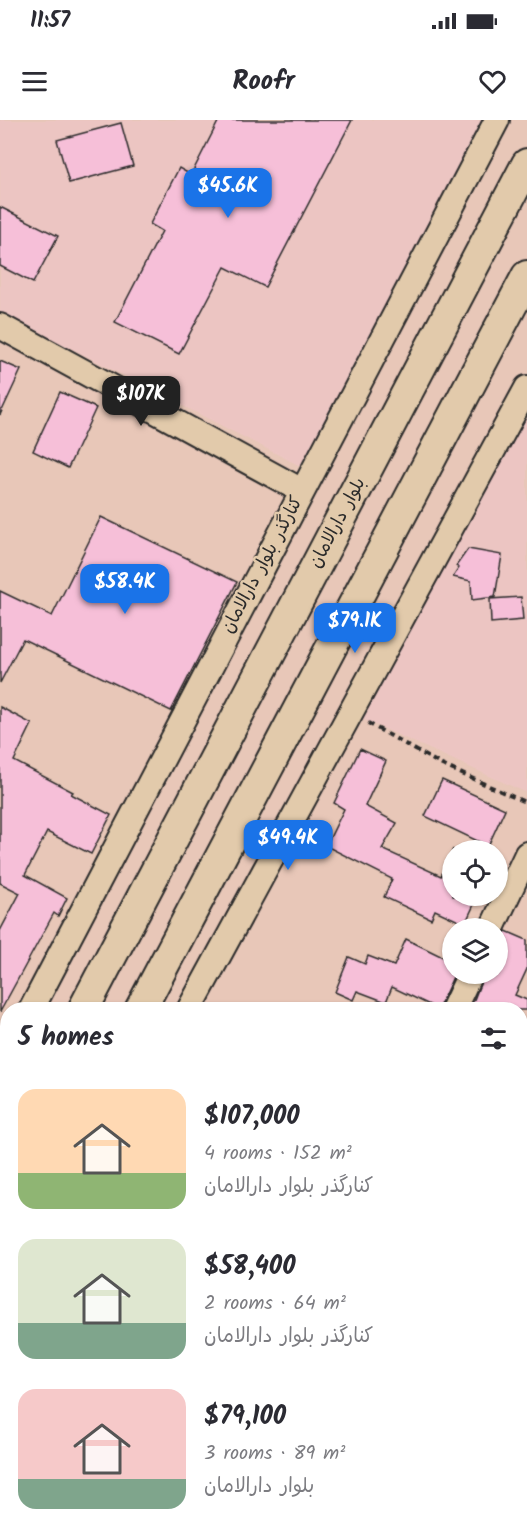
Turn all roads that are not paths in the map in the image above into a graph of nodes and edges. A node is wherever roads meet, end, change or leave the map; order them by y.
1 (496, 120) edge
2 (527, 164) edge
3 (527, 276) edge
4 (0, 326) edge
5 (527, 388) edge
6 (302, 491) junction
7 (527, 854) edge
8 (497, 918) edge
9 (465, 984) edge
10 (35, 1002) edge
11 (87, 1002) edge
12 (144, 1002) edge
13 (193, 1002) edge
14 (457, 1002) edge

1 - 6 street, کنارگذر بلوار دارالامان
2 - 11 main road, بلوار دارالامان
3 - 12 main road
4 - 6 street
5 - 13 street
6 - 10 street, کنارگذر بلوار دارالامان
7 - 8 street
9 - 14 street

